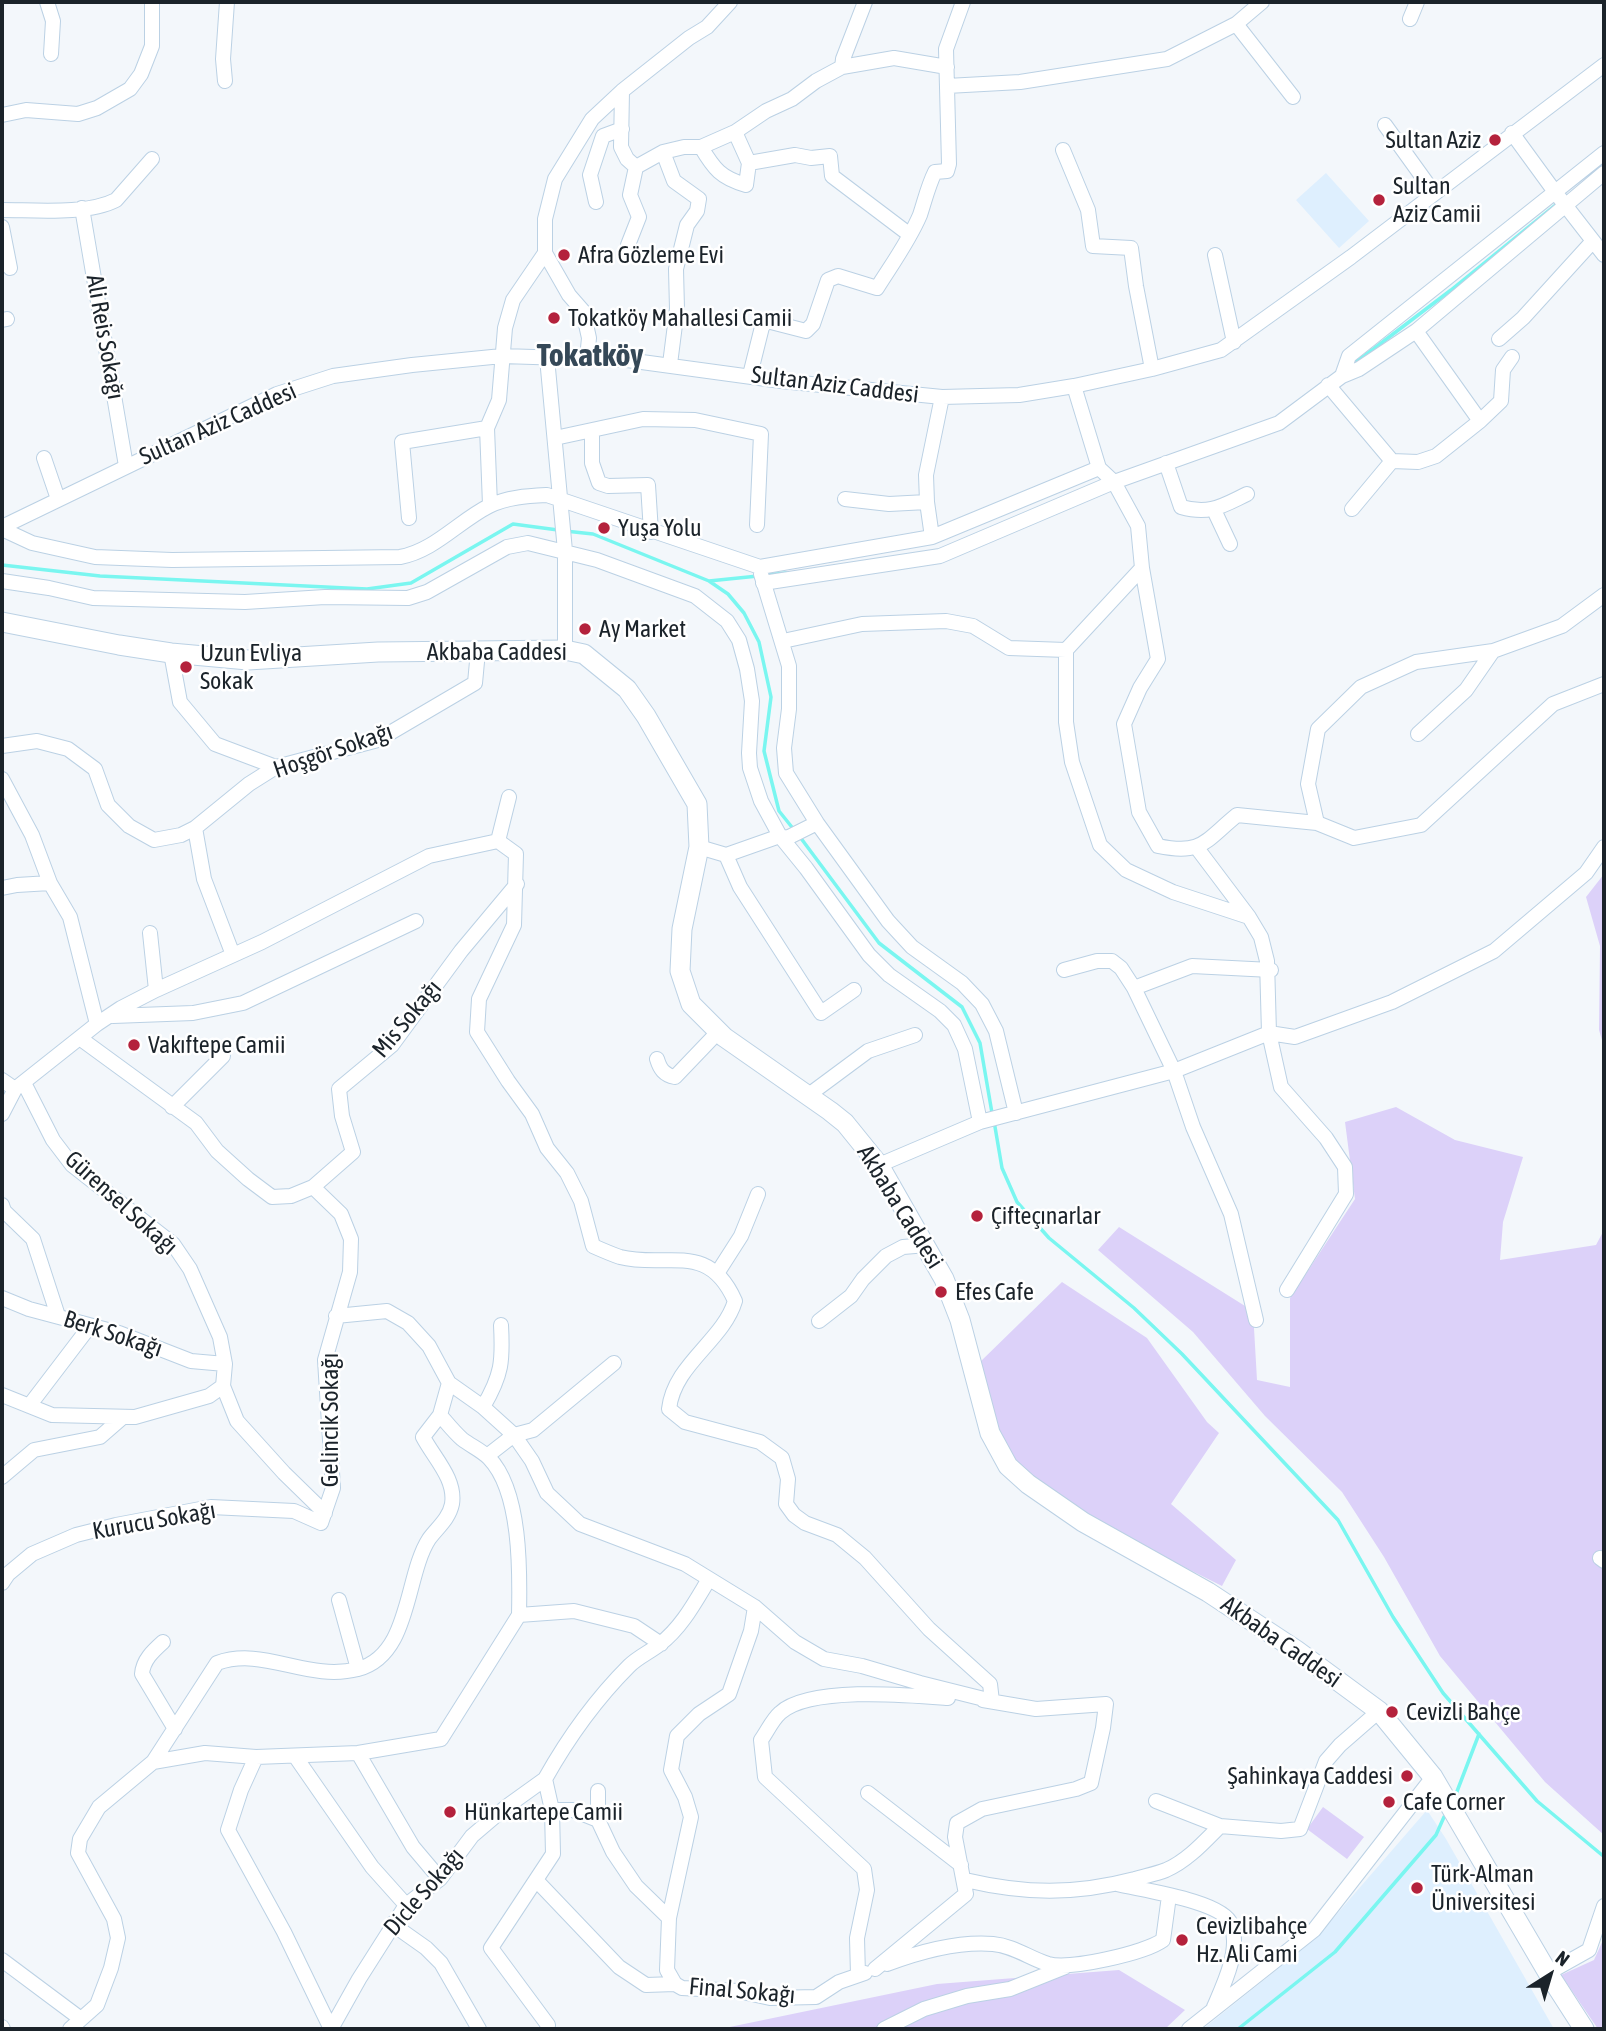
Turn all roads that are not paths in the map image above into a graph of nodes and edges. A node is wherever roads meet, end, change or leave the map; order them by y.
1 (47, 2) edge
2 (152, 2) edge
3 (227, 2) edge
4 (730, 2) edge
5 (864, 2) edge
6 (963, 2) edge
7 (1262, 2) edge
8 (1417, 2) edge
9 (1409, 19) dead end
10 (1236, 24) junction
11 (51, 54) dead end
12 (1604, 65) edge
13 (842, 67) junction
14 (947, 67) junction
15 (225, 80) dead end
16 (947, 86) junction
17 (622, 91) junction
18 (1293, 97) dead end
19 (2, 115) edge
20 (1385, 125) dead end
21 (622, 129) junction
22 (735, 132) junction
23 (1512, 133) junction
24 (701, 147) junction
25 (1063, 150) dead end
26 (663, 152) junction
27 (1604, 153) edge
28 (152, 159) dead end
29 (749, 163) junction
30 (636, 167) junction
31 (1604, 173) edge
32 (1555, 192) junction
33 (1434, 194) junction
34 (596, 202) dead end
35 (1567, 206) junction
36 (82, 208) junction
37 (2, 210) edge
38 (2, 227) edge
39 (910, 235) junction
40 (1593, 241) junction
41 (628, 245) dead end
42 (545, 253) junction
43 (1216, 255) dead end
44 (1604, 255) edge
45 (10, 268) dead end
46 (1416, 331) junction
47 (1499, 339) dead end
48 (1234, 342) junction
49 (502, 356) junction
50 (1512, 357) dead end
51 (547, 358) junction
52 (587, 358) junction
53 (670, 364) junction
54 (1152, 369) junction
55 (750, 375) junction
56 (1342, 376) junction
57 (1328, 385) junction
58 (1074, 386) junction
59 (942, 397) junction
60 (1480, 421) junction
61 (487, 428) junction
62 (592, 431) junction
63 (555, 438) junction
64 (44, 457) dead end
65 (1392, 461) junction
66 (1166, 463) junction
67 (126, 466) junction
68 (1099, 468) junction
69 (1114, 482) junction
70 (1247, 494) dead end
71 (58, 499) junction
72 (845, 499) dead end
73 (927, 502) junction
74 (490, 505) junction
75 (559, 505) junction
76 (1352, 509) dead end
77 (1214, 510) junction
78 (408, 519) dead end
79 (757, 525) dead end
80 (2, 528) edge
81 (651, 532) junction
82 (932, 537) junction
83 (1230, 544) dead end
84 (565, 547) junction
85 (760, 567) junction
86 (1142, 568) junction
87 (2, 581) edge
88 (763, 583) junction
89 (1604, 595) edge
90 (2, 622) edge
91 (783, 641) junction
92 (478, 650) junction
93 (565, 650) junction
94 (1066, 650) junction
95 (1493, 651) junction
96 (171, 653) junction
97 (1604, 684) edge
98 (1418, 734) dead end
99 (2, 746) edge
100 (276, 767) junction
101 (2, 779) edge
102 (509, 797) dead end
103 (1317, 822) junction
104 (813, 825) junction
105 (195, 828) junction
106 (783, 837) junction
107 (498, 841) junction
108 (699, 847) junction
109 (1604, 847) edge
110 (1197, 848) junction
111 (726, 855) junction
112 (50, 883) junction
113 (517, 884) junction
114 (2, 888) edge
115 (1249, 917) junction
116 (416, 921) dead end
117 (150, 933) dead end
118 (233, 955) junction
119 (1269, 969) junction
120 (1064, 971) dead end
121 (1134, 988) junction
122 (156, 990) junction
123 (854, 990) dead end
124 (102, 1020) junction
125 (719, 1031) junction
126 (1269, 1033) junction
127 (915, 1035) dead end
128 (81, 1039) junction
129 (223, 1056) dead end
130 (657, 1059) dead end
131 (1174, 1071) junction
132 (2, 1080) edge
133 (20, 1086) junction
134 (810, 1094) junction
135 (172, 1107) junction
136 (1015, 1113) junction
137 (2, 1114) edge
138 (983, 1121) junction
139 (879, 1165) junction
140 (313, 1187) junction
141 (758, 1194) dead end
142 (2, 1206) edge
143 (927, 1245) junction
144 (718, 1272) junction
145 (1287, 1290) dead end
146 (2, 1298) edge
147 (336, 1315) junction
148 (58, 1316) junction
149 (1256, 1320) dead end
150 (819, 1321) dead end
151 (501, 1325) dead end
152 (90, 1326) junction
153 (614, 1363) dead end
154 (225, 1364) junction
155 (449, 1383) junction
156 (223, 1386) junction
157 (2, 1395) edge
158 (29, 1406) junction
159 (483, 1407) junction
160 (440, 1415) junction
161 (123, 1417) junction
162 (514, 1434) junction
163 (487, 1456) junction
164 (2, 1477) edge
165 (323, 1518) junction
166 (709, 1579) junction
167 (2, 1583) edge
168 (339, 1600) dead end
169 (755, 1607) junction
170 (519, 1615) junction
171 (163, 1642) dead end
172 (661, 1644) junction
173 (358, 1669) junction
174 (992, 1701) junction
175 (1379, 1711) junction
176 (175, 1729) junction
177 (358, 1753) junction
178 (295, 1756) junction
179 (256, 1757) junction
180 (153, 1762) junction
181 (1433, 1777) junction
182 (545, 1779) junction
183 (598, 1791) dead end
184 (868, 1793) dead end
185 (1156, 1801) dead end
186 (552, 1810) junction
187 (598, 1820) junction
188 (1220, 1826) junction
189 (961, 1865) junction
190 (440, 1879) junction
191 (536, 1880) junction
192 (965, 1880) junction
193 (1116, 1884) junction
194 (1169, 1896) junction
195 (406, 1905) junction
196 (1604, 1906) edge
197 (669, 1918) junction
198 (392, 1924) junction
199 (2, 1960) edge
200 (1066, 1966) junction
201 (874, 1969) junction
202 (1548, 1973) junction
203 (858, 1975) junction
204 (675, 1984) junction
205 (1213, 2010) junction
206 (76, 2024) edge
207 (331, 2029) edge
208 (479, 2029) edge
209 (547, 2029) edge
210 (884, 2029) edge
211 (1189, 2029) edge
212 (1584, 2029) edge

1 - 11 street
2 - 19 street
3 - 15 street
4 - 17 street
5 - 13 street
6 - 14 street
7 - 10 street
8 - 9 street
10 - 16 street
10 - 18 street
12 - 23 street, Sultan Aziz Caddesi
13 - 14 street
13 - 22 street
14 - 16 street
16 - 39 street
17 - 21 street
17 - 42 street
20 - 33 street
21 - 30 street
21 - 34 street
22 - 24 street
22 - 29 street
23 - 32 street
23 - 33 street, Sultan Aziz Caddesi
24 - 26 street
24 - 29 street
25 - 54 street
26 - 30 street
26 - 53 street
27 - 32 street
28 - 36 street
29 - 39 street
30 - 41 street
31 - 35 street
32 - 35 street
32 - 56 street
33 - 48 street, Sultan Aziz Caddesi
35 - 40 street
35 - 46 street
36 - 37 street
36 - 67 street, Ali Reis Sokağı
38 - 45 street
39 - 55 street
40 - 44 street
40 - 47 street
42 - 49 street
42 - 52 street
43 - 48 street
46 - 56 street
46 - 60 street
48 - 54 street, Sultan Aziz Caddesi
49 - 51 street, Sultan Aziz Caddesi
49 - 61 street
49 - 67 street, Sultan Aziz Caddesi
50 - 60 street
51 - 52 street, Sultan Aziz Caddesi
51 - 63 street
52 - 53 street, Sultan Aziz Caddesi
53 - 55 street, Sultan Aziz Caddesi
54 - 58 street, Sultan Aziz Caddesi
55 - 59 street, Sultan Aziz Caddesi
56 - 57 street
57 - 65 street
57 - 66 street
58 - 59 street, Sultan Aziz Caddesi
58 - 68 street
59 - 73 street
60 - 65 street
61 - 74 street
61 - 78 street
62 - 63 street
62 - 79 street
62 - 81 street
63 - 75 street
64 - 71 street
65 - 76 street
66 - 69 street
66 - 77 street
67 - 71 street, Sultan Aziz Caddesi
68 - 69 street
68 - 82 street
69 - 86 street
69 - 88 street
70 - 77 street
71 - 80 street, Sultan Aziz Caddesi
72 - 73 street
73 - 82 street
74 - 75 street
74 - 80 street
75 - 81 street
75 - 84 street
77 - 83 street
81 - 85 street
82 - 85 street
84 - 87 street
84 - 93 street
84 - 106 street
85 - 88 street
86 - 94 street
86 - 110 street
88 - 91 street
89 - 95 street
90 - 96 main road, Akbaba Caddesi
91 - 94 street
91 - 104 street
92 - 93 main road, Akbaba Caddesi
92 - 96 main road, Akbaba Caddesi
92 - 100 street, Hoşgör Sokağı
93 - 108 main road, Akbaba Caddesi
94 - 115 street
95 - 98 street
95 - 103 street
96 - 100 street
97 - 103 street
99 - 105 street, Hoşgör Sokağı
100 - 105 street, Hoşgör Sokağı
101 - 112 street
102 - 107 street
103 - 110 street
104 - 106 street
104 - 136 street
105 - 118 street
106 - 111 street
106 - 138 street
107 - 113 street
107 - 118 street
108 - 111 street
108 - 125 main road, Akbaba Caddesi
109 - 126 street
110 - 115 street
111 - 123 street
112 - 114 street
112 - 124 street
113 - 140 street, Mis Sokağı
113 - 144 street
115 - 119 street
116 - 124 street
117 - 122 street
118 - 122 street
119 - 121 street
119 - 126 street
120 - 121 street
121 - 131 street
122 - 124 street
124 - 128 street
125 - 130 street
125 - 134 main road, Akbaba Caddesi
126 - 131 street
126 - 145 street
127 - 134 street
128 - 133 street
128 - 135 street
129 - 135 street
131 - 136 street
131 - 149 street
132 - 133 street, Gürensel Sokağı
133 - 137 street
133 - 154 street, Gürensel Sokağı
134 - 139 main road, Akbaba Caddesi
135 - 140 street
136 - 138 street
138 - 139 street
139 - 143 main road, Akbaba Caddesi
140 - 147 street, Gelincik Sokağı
141 - 144 street
142 - 148 street
143 - 150 street
143 - 175 main road, Akbaba Caddesi
144 - 174 street
146 - 148 street, Berk Sokağı
147 - 155 street
147 - 165 street, Gelincik Sokağı
148 - 152 street, Berk Sokağı
151 - 159 street
152 - 154 street, Berk Sokağı
152 - 158 street
153 - 162 street
154 - 156 street, Gürensel Sokağı
155 - 159 street
155 - 160 street
156 - 161 street
156 - 165 street
157 - 158 street
158 - 161 street
159 - 162 street
160 - 163 street
160 - 173 street
161 - 164 street
162 - 163 street
162 - 166 street
163 - 170 street
165 - 167 street, Kurucu Sokağı
166 - 169 street
166 - 172 street
168 - 173 street
169 - 174 street
169 - 197 street, Final Sokağı
170 - 172 street
170 - 177 street
171 - 176 street
172 - 182 street
173 - 176 street
174 - 189 street
174 - 203 street
175 - 181 main road, Akbaba Caddesi
175 - 188 street
176 - 180 street
177 - 178 street
177 - 190 street
178 - 179 street
178 - 195 street
179 - 180 street
179 - 207 street
180 - 206 street
181 - 202 main road, Akbaba Caddesi
181 - 205 street
182 - 186 street
182 - 190 street, Dicle Sokağı
183 - 187 street
184 - 189 street
185 - 188 street
186 - 187 street
186 - 191 street
187 - 197 street
188 - 193 street
189 - 192 street
190 - 195 street, Dicle Sokağı
191 - 204 street
191 - 209 street
192 - 193 street
192 - 201 street
193 - 194 street
194 - 200 street, Final Sokağı
194 - 205 street
195 - 198 street, Dicle Sokağı
196 - 202 street
197 - 204 street, Final Sokağı
198 - 207 street, Dicle Sokağı
198 - 208 street
199 - 206 street
200 - 201 street, Final Sokağı
200 - 210 street
201 - 203 street, Final Sokağı
202 - 212 main road, Akbaba Caddesi
203 - 204 street, Final Sokağı
205 - 211 street

